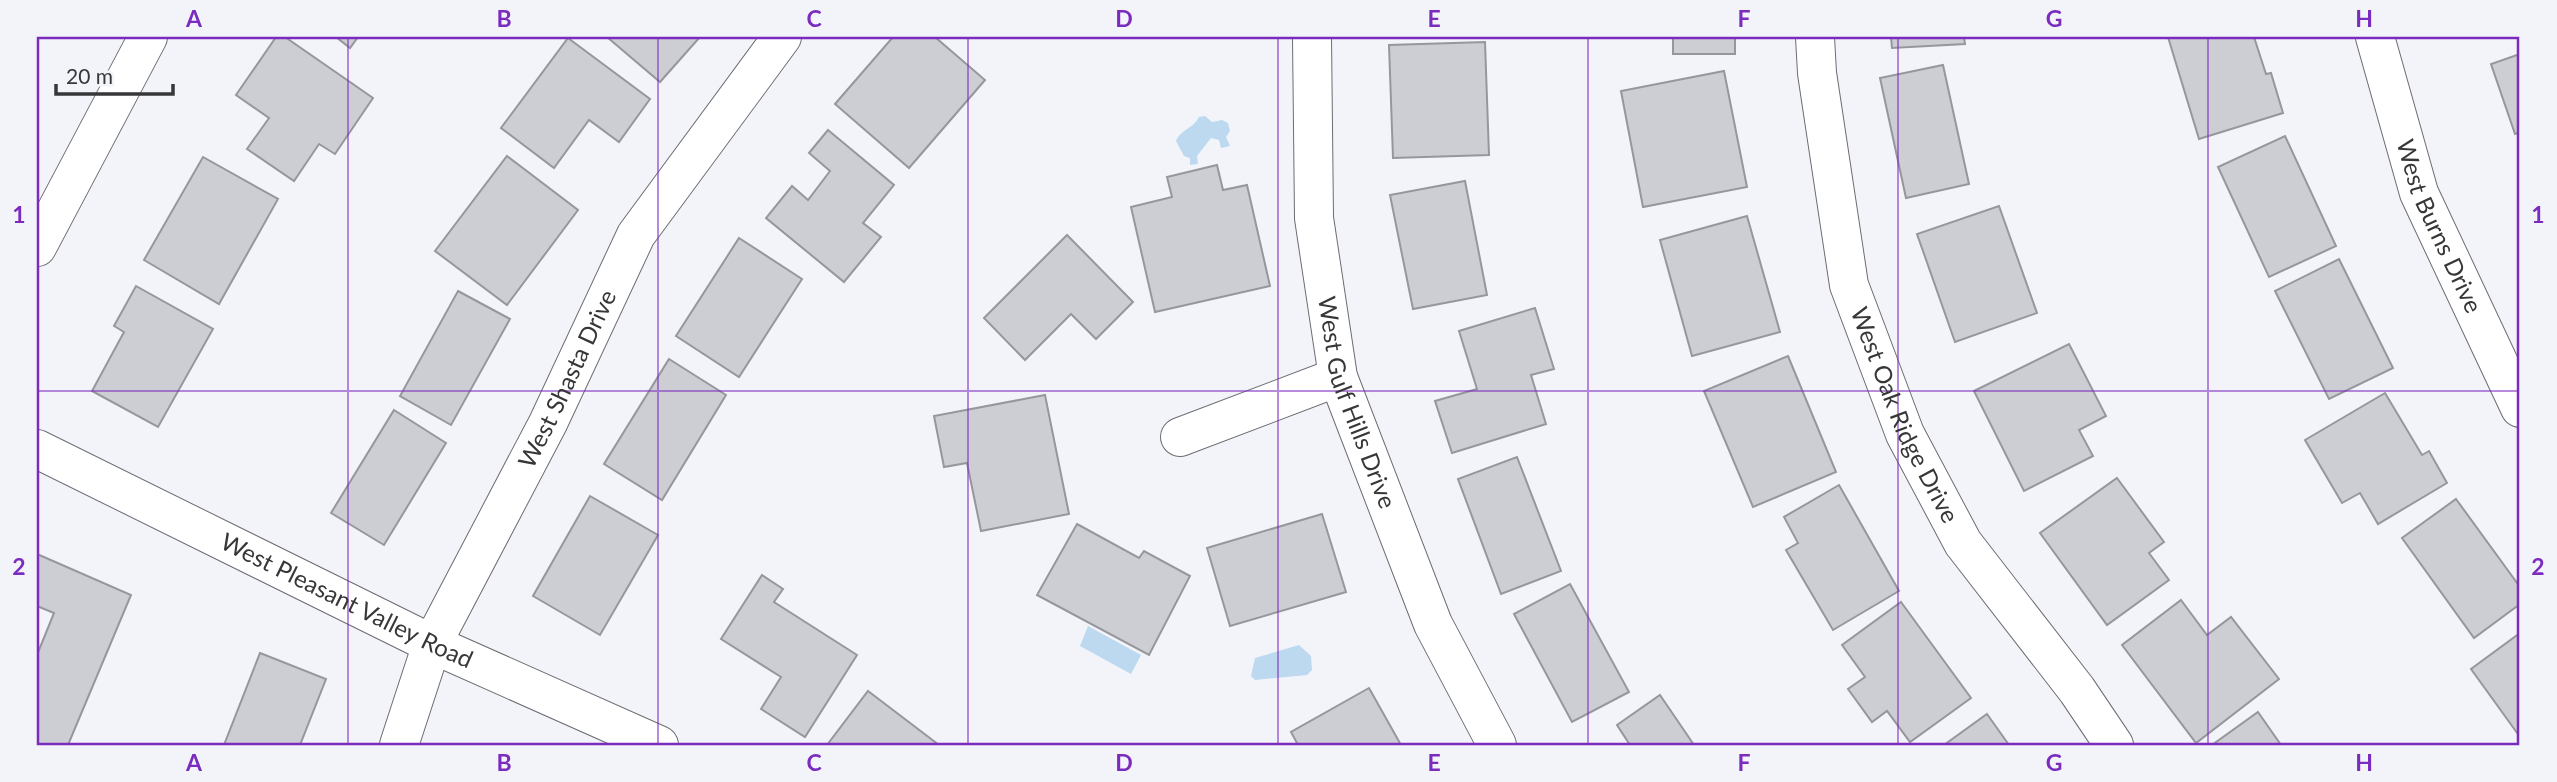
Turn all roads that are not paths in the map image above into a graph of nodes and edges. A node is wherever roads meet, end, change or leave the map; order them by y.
1 (148, 37) edge
2 (782, 37) edge
3 (1312, 37) edge
4 (1815, 37) edge
5 (2375, 37) edge
6 (37, 247) edge
7 (1338, 377) junction
8 (2520, 408) edge
9 (1180, 437) dead end
10 (37, 449) edge
11 (432, 644) junction
12 (399, 745) edge
13 (659, 745) edge
14 (1497, 745) edge
15 (2114, 745) edge

1 - 6 street
2 - 11 street, West Shasta Drive
3 - 7 street, West Gulf Hills Drive
4 - 15 street, West Oak Ridge Drive
5 - 8 street, West Burns Drive
7 - 9 street
7 - 14 street, West Gulf Hills Drive
10 - 11 street, West Pleasant Valley Road
11 - 12 street, West Shasta Drive
11 - 13 street, West Pleasant Valley Road

